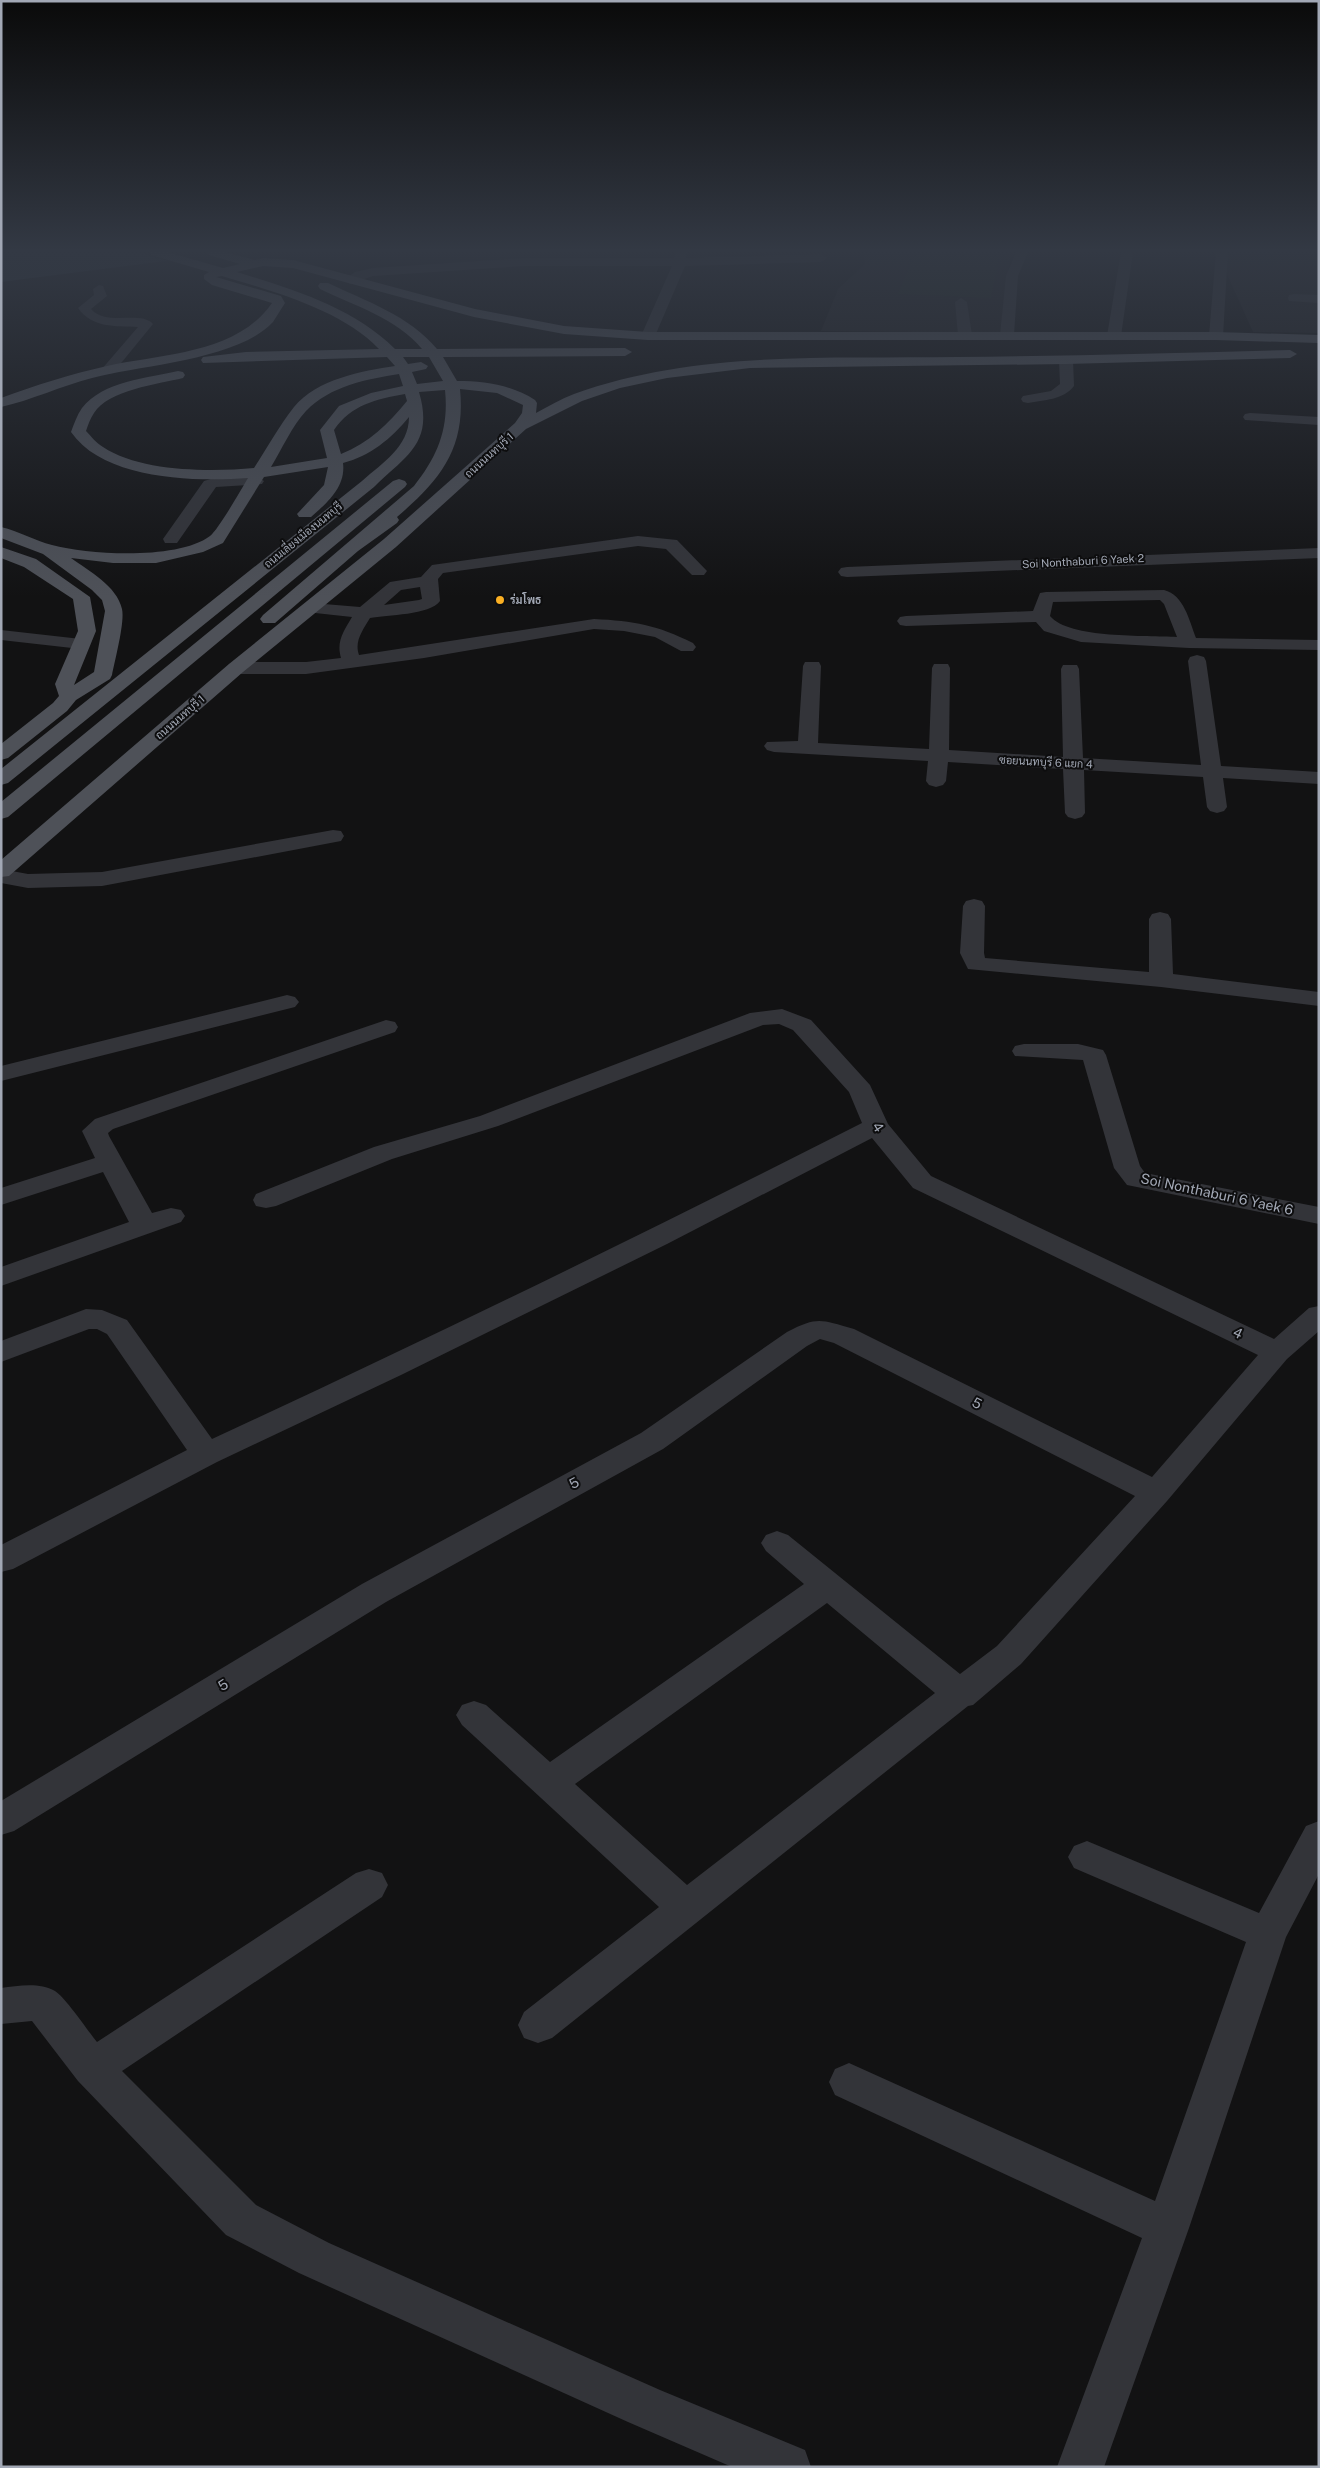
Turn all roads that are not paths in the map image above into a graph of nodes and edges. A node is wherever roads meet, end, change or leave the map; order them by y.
1 (110, 367) edge
2 (124, 367) edge
3 (164, 367) edge
4 (239, 367) edge
5 (402, 367) edge
6 (414, 367) edge
7 (442, 367) edge
8 (625, 367) edge
9 (700, 367) edge
10 (1066, 367) edge
11 (108, 370) junction
12 (1028, 399) dead end
13 (1, 402) edge
14 (414, 402) junction
15 (10, 414) dead end
16 (1250, 417) dead end
17 (1319, 421) edge
18 (521, 426) junction
19 (448, 436) junction
20 (256, 481) junction
21 (289, 526) dead end
22 (1, 532) edge
23 (171, 539) dead end
24 (354, 547) junction
25 (49, 550) junction
26 (1, 552) edge
27 (1319, 553) edge
28 (698, 571) dead end
29 (847, 572) dead end
30 (222, 582) dead end
31 (312, 608) junction
32 (364, 614) junction
33 (1041, 616) junction
34 (906, 621) dead end
35 (1, 634) edge
36 (1189, 643) junction
37 (81, 644) junction
38 (1319, 645) edge
39 (687, 647) dead end
40 (351, 660) junction
41 (1196, 661) dead end
42 (812, 666) dead end
43 (236, 668) junction
44 (941, 668) dead end
45 (1070, 669) dead end
46 (103, 675) junction
47 (69, 696) junction
48 (774, 746) dead end
49 (808, 748) junction
50 (111, 753) dead end
51 (1, 754) edge
52 (939, 756) junction
53 (1074, 763) junction
54 (1213, 772) junction
55 (1319, 778) edge
56 (1, 779) edge
57 (936, 781) dead end
58 (58, 798) dead end
59 (1217, 807) dead end
60 (1, 813) edge
61 (1075, 813) dead end
62 (334, 836) dead end
63 (1, 846) edge
64 (1, 871) edge
65 (1, 876) edge
66 (974, 906) dead end
67 (1160, 919) dead end
68 (1161, 980) junction
69 (1319, 999) edge
70 (287, 1002) dead end
71 (386, 1027) dead end
72 (1024, 1051) dead end
73 (1, 1074) edge
74 (876, 1126) junction
75 (111, 1161) junction
76 (1, 1197) edge
77 (266, 1200) dead end
78 (171, 1216) dead end
79 (1319, 1216) edge
80 (144, 1224) junction
81 (1, 1277) edge
82 (1319, 1315) edge
83 (1, 1352) edge
84 (1277, 1352) junction
85 (206, 1454) junction
86 (1156, 1493) junction
87 (777, 1544) dead end
88 (1, 1560) edge
89 (827, 1585) junction
90 (961, 1695) junction
91 (474, 1715) dead end
92 (549, 1783) junction
93 (1, 1820) edge
94 (1319, 1837) edge
95 (1087, 1857) dead end
96 (369, 1885) dead end
97 (686, 1908) junction
98 (1268, 1934) junction
99 (1, 2006) edge
100 (538, 2025) dead end
101 (92, 2068) junction
102 (849, 2082) dead end
103 (1167, 2228) junction
104 (788, 2467) edge
105 (1080, 2467) edge

1 - 11 street
2 - 11 main road
3 - 15 main road
4 - 14 main road
5 - 14 main road, ถนนเลี่ยงเมืองนนทบุรี
6 - 20 main road
7 - 19 main road
8 - 24 main road
9 - 18 main road, ถนนนนทบุรี 1
10 - 12 street
11 - 13 main road
14 - 56 main road, ถนนเลี่ยงเมืองนนทบุรี
16 - 17 street
18 - 21 main road
18 - 31 main road, ถนนนนทบุรี 1
19 - 24 main road
19 - 60 main road, ถนนเลี่ยงเมืองนนทบุรี
20 - 23 street
20 - 25 main road
22 - 25 main road
24 - 50 main road
25 - 46 main road
26 - 37 main road
27 - 29 street, Soi Nonthaburi 6 Yaek 2
28 - 32 street
30 - 46 main road
31 - 32 street
31 - 43 main road, ถนนนนทบุรี 1
32 - 40 street
33 - 34 street
33 - 36 street
33 - 36 street
35 - 37 street
36 - 38 street
37 - 47 main road
39 - 40 street
40 - 43 street
41 - 54 street
42 - 49 street
43 - 64 main road, ถนนนนทบุรี 1
44 - 52 street
45 - 53 street
46 - 47 main road
47 - 51 main road
48 - 49 street, ซอยนนทบุรี 6 แยก 4
49 - 52 street, ซอยนนทบุรี 6 แยก 4
52 - 53 street, ซอยนนทบุรี 6 แยก 4
52 - 57 street
53 - 54 street, ซอยนนทบุรี 6 แยก 4
53 - 61 street
54 - 55 street, ซอยนนทบุรี 6 แยก 4
54 - 59 street
58 - 63 main road
62 - 65 street
66 - 68 street
67 - 68 street
68 - 69 street
70 - 73 street
71 - 75 street
72 - 79 street, Soi Nonthaburi 6 Yaek 6
74 - 77 street, 4
74 - 84 street, 4
74 - 85 street
75 - 76 street
75 - 80 street
78 - 80 street
80 - 81 street
82 - 84 street
83 - 85 street
84 - 86 street
85 - 88 street
86 - 90 street
86 - 93 street, 5
87 - 89 street
89 - 90 street
89 - 92 street
90 - 97 street
91 - 92 street
92 - 97 street
94 - 98 street
95 - 98 street
96 - 101 street
97 - 100 street
98 - 103 street
99 - 101 street
101 - 104 street
102 - 103 street
103 - 105 street

